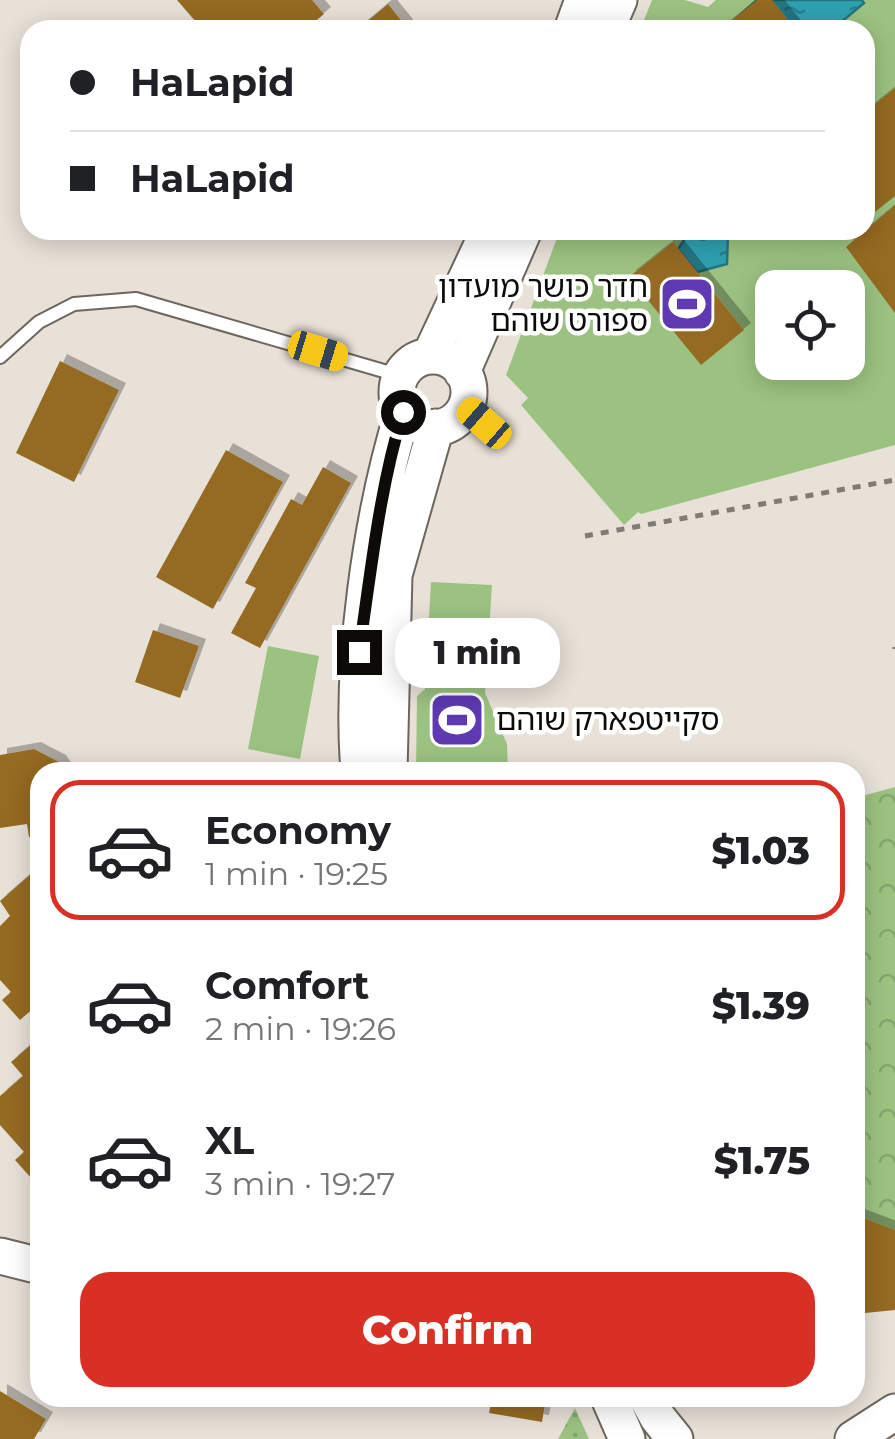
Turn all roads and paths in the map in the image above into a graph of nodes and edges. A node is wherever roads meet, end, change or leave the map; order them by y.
1 (484, 240) edge
2 (520, 240) edge
3 (430, 356) junction
4 (0, 357) edge
5 (462, 372) junction
6 (401, 376) junction
7 (403, 412) junction
8 (436, 428) junction
9 (895, 480) edge
10 (584, 536) dead end
11 (359, 762) edge
12 (389, 762) edge
13 (0, 1256) edge
14 (30, 1264) edge
15 (613, 1407) edge
16 (653, 1407) edge
17 (895, 1412) edge
18 (627, 1439) edge
19 (675, 1439) edge
20 (854, 1439) edge

1 - 3 street
2 - 5 street
3 - 5 street
3 - 6 street
4 - 6 lane
5 - 8 street
6 - 7 street
7 - 8 street
7 - 11 street
8 - 12 street
9 - 10 path
13 - 14 street
15 - 18 street
16 - 19 street
17 - 20 street

